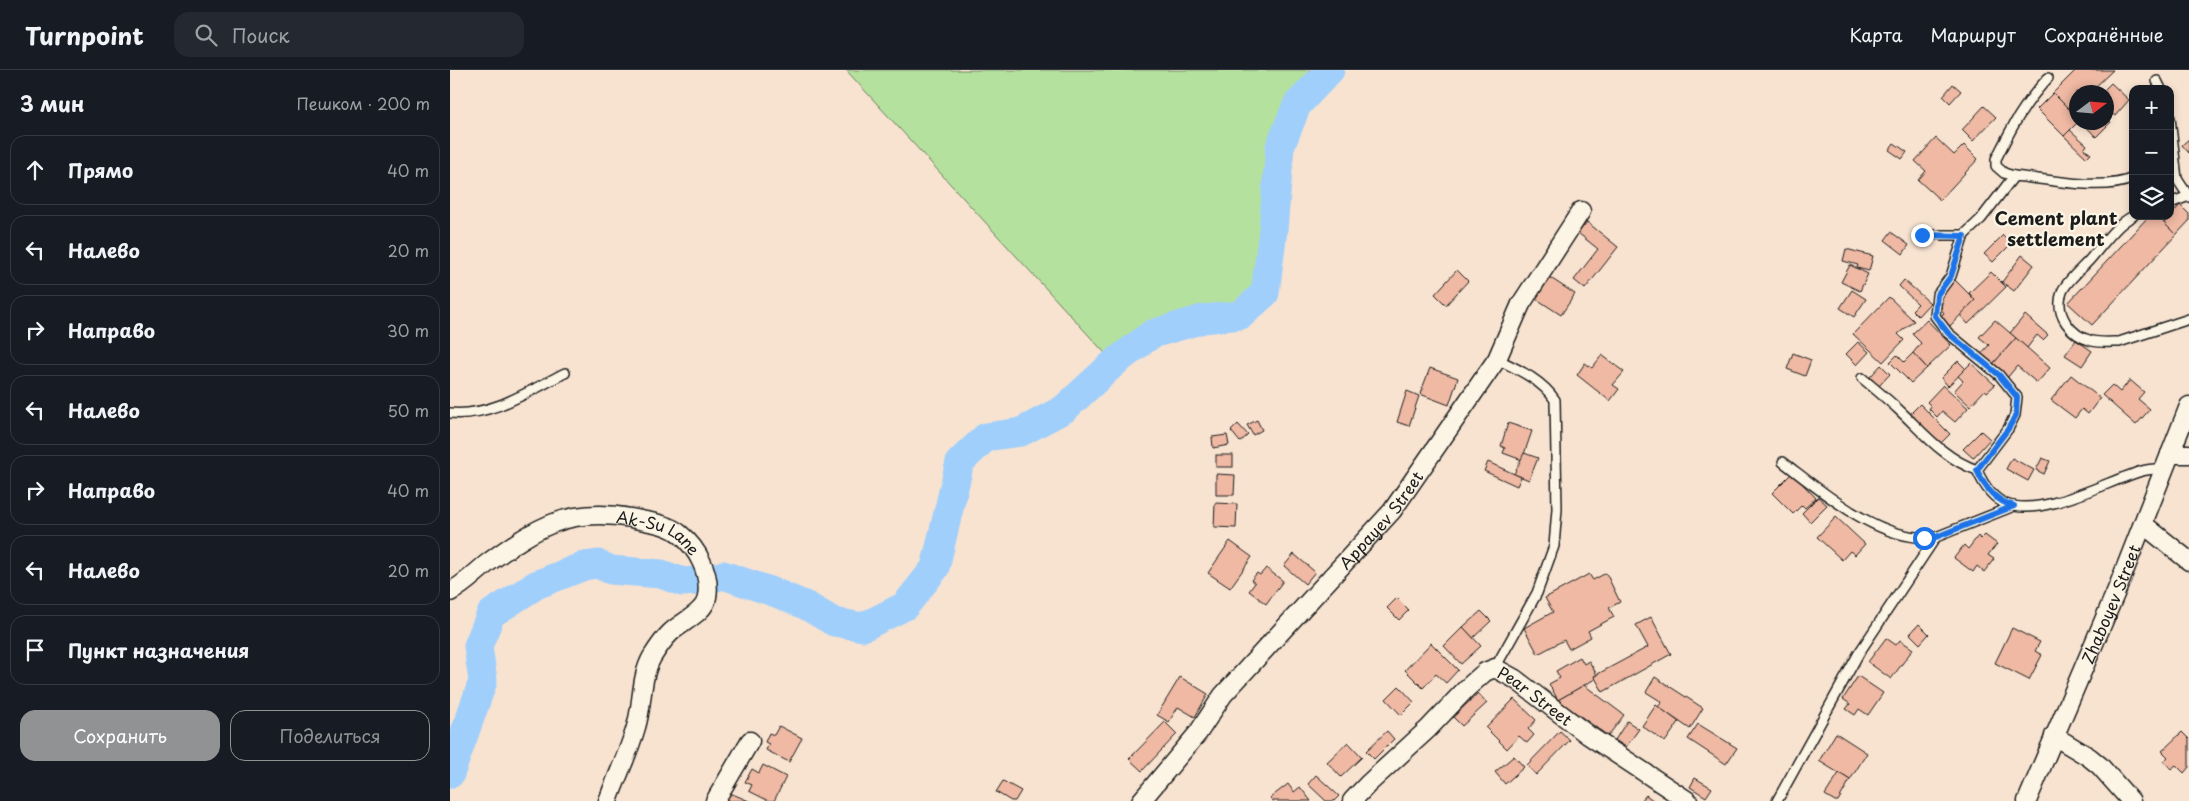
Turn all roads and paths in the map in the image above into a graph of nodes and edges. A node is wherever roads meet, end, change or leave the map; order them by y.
1 (2048, 78) dead end
2 (2171, 130) edge
3 (2174, 175) edge
4 (2014, 176) junction
5 (2174, 178) edge
6 (2129, 179) edge
7 (2189, 197) edge
8 (2174, 202) edge
9 (1581, 211) dead end
10 (2129, 218) edge
11 (1922, 235) dead end
12 (1964, 236) junction
13 (2189, 319) edge
14 (1497, 359) junction
15 (565, 373) dead end
16 (1862, 378) dead end
17 (2189, 406) edge
18 (450, 413) edge
19 (2189, 454) edge
20 (2167, 461) junction
21 (1783, 462) dead end
22 (1977, 470) junction
23 (2014, 506) junction
24 (2143, 524) junction
25 (1936, 537) junction
26 (2189, 561) edge
27 (450, 592) edge
28 (1495, 668) junction
29 (2054, 736) junction
30 (750, 741) dead end
31 (608, 801) edge
32 (716, 801) edge
33 (1141, 801) edge
34 (1352, 801) edge
35 (1688, 801) edge
36 (1777, 801) edge
37 (2027, 801) edge
38 (2131, 801) edge

1 - 4 lane
2 - 3 lane
4 - 6 lane
4 - 12 lane
5 - 7 lane
7 - 8 lane
9 - 14 street, Appayev Street
10 - 13 lane
11 - 12 lane
12 - 22 lane
14 - 28 lane
14 - 33 street, Appayev Street
15 - 18 lane
16 - 22 lane
17 - 20 street, Zhaboyev Street
19 - 20 street
20 - 23 lane
20 - 24 street, Zhaboyev Street
21 - 25 lane
22 - 23 lane
23 - 25 lane
24 - 26 street
24 - 29 street, Zhaboyev Street
25 - 36 lane
27 - 31 street, Ak-Su Lane
28 - 34 street, Pear Street
28 - 35 street, Pear Street
29 - 37 street, Zhaboyev Street
29 - 38 street
30 - 32 street

